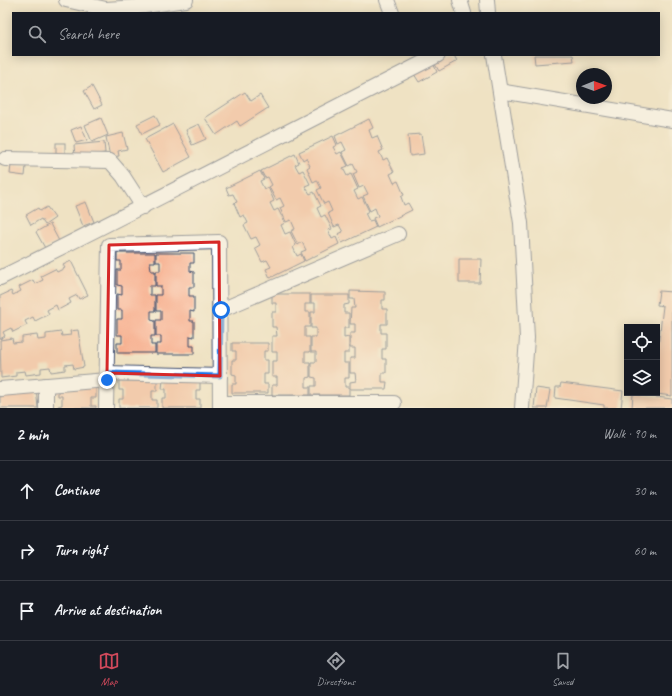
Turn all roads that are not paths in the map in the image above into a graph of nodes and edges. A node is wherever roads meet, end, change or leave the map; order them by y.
1 (66, 0) edge
2 (186, 0) edge
3 (386, 0) edge
4 (460, 0) edge
5 (487, 0) edge
6 (392, 12) edge
7 (464, 12) edge
8 (488, 12) edge
9 (436, 56) edge
10 (494, 56) edge
11 (500, 91) junction
12 (672, 120) edge
13 (5, 159) dead end
14 (143, 207) junction
15 (398, 234) dead end
16 (0, 278) edge
17 (221, 310) junction
18 (220, 376) junction
19 (107, 377) junction
20 (46, 385) junction
21 (0, 389) edge
22 (394, 402) dead end
23 (220, 406) edge
24 (46, 408) edge
25 (106, 408) edge
26 (522, 408) edge

1 - 2 street
3 - 6 street
4 - 7 street
5 - 8 street
9 - 14 street
10 - 11 street
11 - 12 street
11 - 26 street
13 - 14 street
14 - 16 street
15 - 17 street
17 - 18 street
17 - 19 street
18 - 19 street
18 - 23 street
19 - 20 street
19 - 25 street
20 - 21 street
20 - 24 street
22 - 23 street

